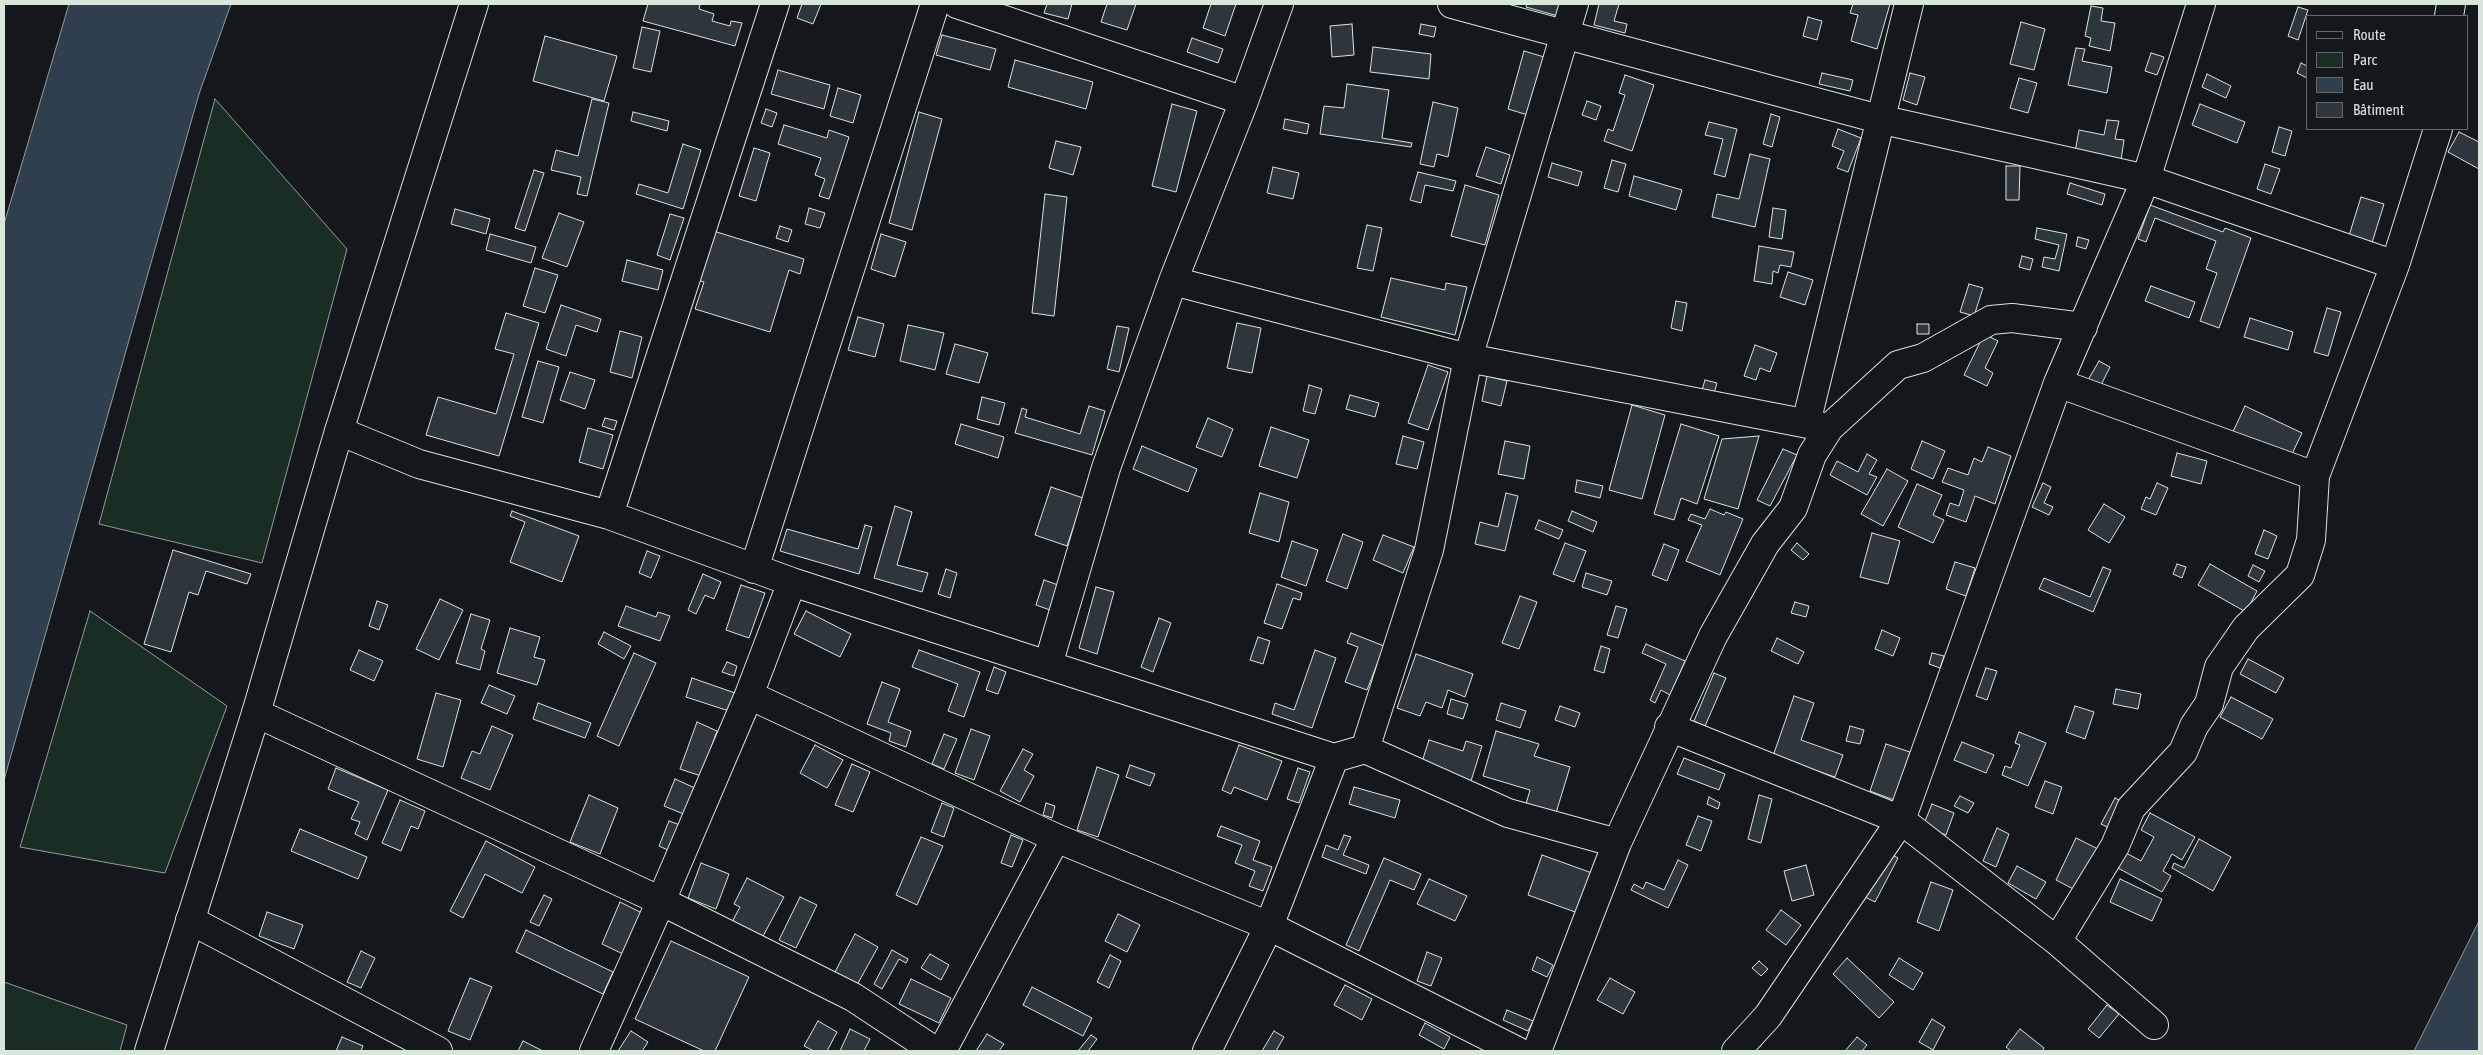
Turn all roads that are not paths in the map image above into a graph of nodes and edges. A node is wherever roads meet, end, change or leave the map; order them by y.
1 (474, 4) edge
2 (775, 4) edge
3 (934, 4) edge
4 (957, 4) edge
5 (1279, 4) edge
6 (1452, 4) edge
7 (1574, 4) edge
8 (1909, 4) edge
9 (2201, 4) edge
10 (1015, 14) edge
11 (1564, 35) junction
12 (1244, 100) junction
13 (1879, 119) junction
14 (2438, 130) edge
15 (2146, 179) junction
16 (2395, 265) junction
17 (1173, 281) junction
18 (2083, 327) junction
19 (1468, 358) junction
20 (2058, 383) junction
21 (1817, 426) junction
22 (338, 431) junction
23 (2315, 476) junction
24 (609, 515) junction
25 (754, 569) junction
26 (792, 582) junction
27 (1048, 665) junction
28 (749, 695) junction
29 (256, 713) junction
30 (1670, 727) junction
31 (1365, 749) junction
32 (1334, 758) junction
33 (1901, 820) junction
34 (1056, 838) junction
35 (1617, 844) junction
36 (661, 901) junction
37 (190, 920) junction
38 (1269, 926) junction
39 (2057, 941) junction
40 (2154, 1025) dead end
41 (150, 1051) edge
42 (438, 1051) edge
43 (594, 1051) edge
44 (936, 1051) edge
45 (942, 1051) edge
46 (1207, 1051) edge
47 (1516, 1051) edge
48 (1537, 1051) edge
49 (1736, 1051) edge

1 - 22 street
2 - 24 street
3 - 25 street
4 - 10 street
5 - 12 street
6 - 11 street
7 - 11 street
8 - 13 street
9 - 15 street
10 - 12 street
11 - 13 street
11 - 19 street
12 - 17 street
13 - 15 street
13 - 21 street
14 - 16 street
15 - 16 street
15 - 18 street
16 - 23 street
17 - 19 street
17 - 27 street
18 - 20 street
18 - 21 street
19 - 21 street
19 - 31 street
20 - 23 street
20 - 33 street
21 - 30 street
22 - 24 street
22 - 29 street
23 - 39 street
24 - 25 street
25 - 26 street
26 - 27 street
26 - 28 street
27 - 32 street
28 - 34 street
28 - 36 street
29 - 36 street
29 - 37 street
30 - 33 street
30 - 35 street
31 - 32 street
31 - 35 street
32 - 38 street
33 - 39 street
33 - 49 street
34 - 38 street
34 - 45 street
35 - 48 street
36 - 43 street
36 - 44 street
37 - 41 street
37 - 42 street
38 - 46 street
38 - 47 street
39 - 40 street

